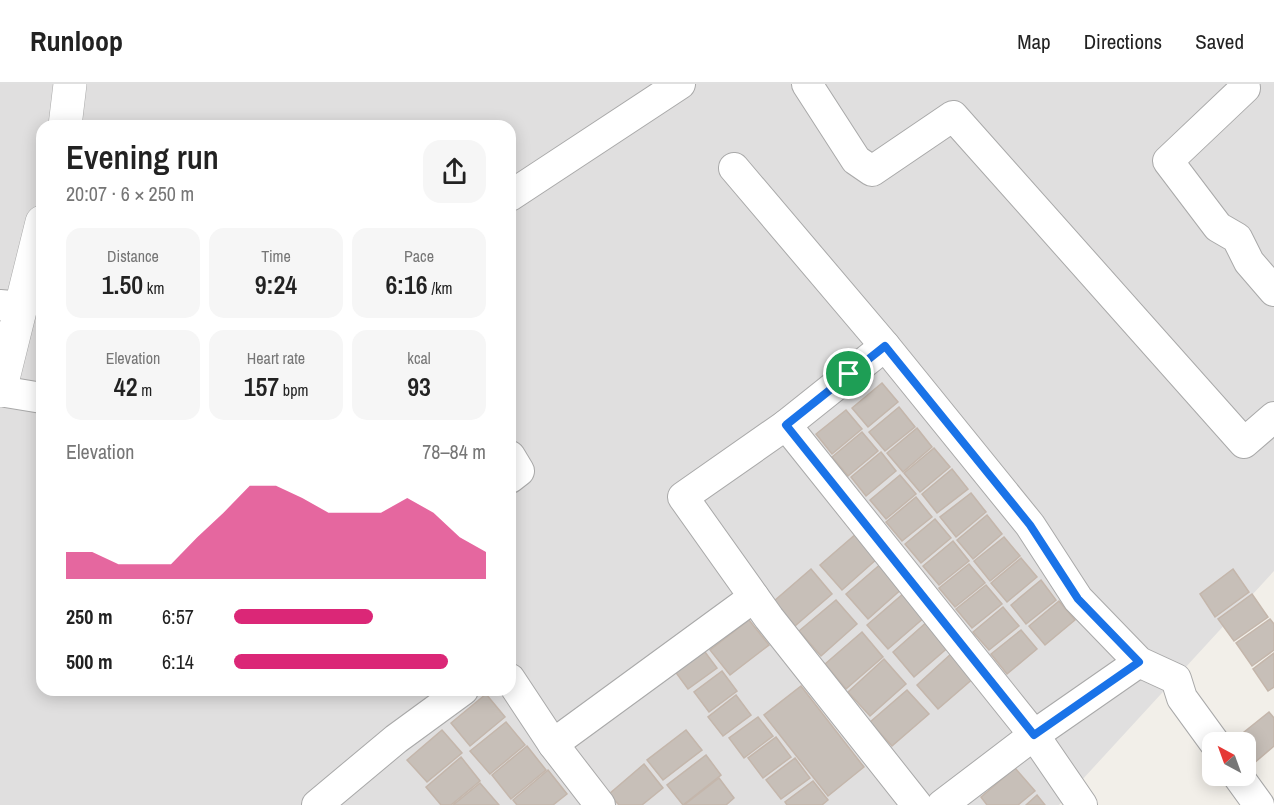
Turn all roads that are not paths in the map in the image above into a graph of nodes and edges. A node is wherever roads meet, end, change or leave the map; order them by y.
1 (70, 84) edge
2 (680, 84) edge
3 (807, 84) edge
4 (1245, 88) dead end
5 (65, 120) edge
6 (734, 168) dead end
7 (516, 192) edge
8 (36, 238) edge
9 (1274, 291) edge
10 (11, 306) edge
11 (885, 346) junction
12 (0, 391) edge
13 (36, 397) edge
14 (1274, 417) edge
15 (786, 425) junction
16 (754, 597) junction
17 (1139, 662) junction
18 (516, 687) edge
19 (455, 696) edge
20 (1207, 732) edge
21 (1034, 735) junction
22 (553, 744) junction
23 (1245, 786) edge
24 (317, 805) edge
25 (600, 805) edge
26 (917, 805) edge
27 (942, 805) edge
28 (1082, 805) edge
29 (1259, 805) edge

1 - 5 street
2 - 7 street
3 - 14 street
4 - 9 street
6 - 11 street
8 - 10 street
10 - 12 street
11 - 15 street
11 - 17 street
12 - 13 street
15 - 16 street
15 - 21 street
16 - 22 street
16 - 26 street
17 - 20 street
17 - 21 street
18 - 22 street
19 - 24 street
21 - 27 street
21 - 28 street
22 - 25 street
23 - 29 street

